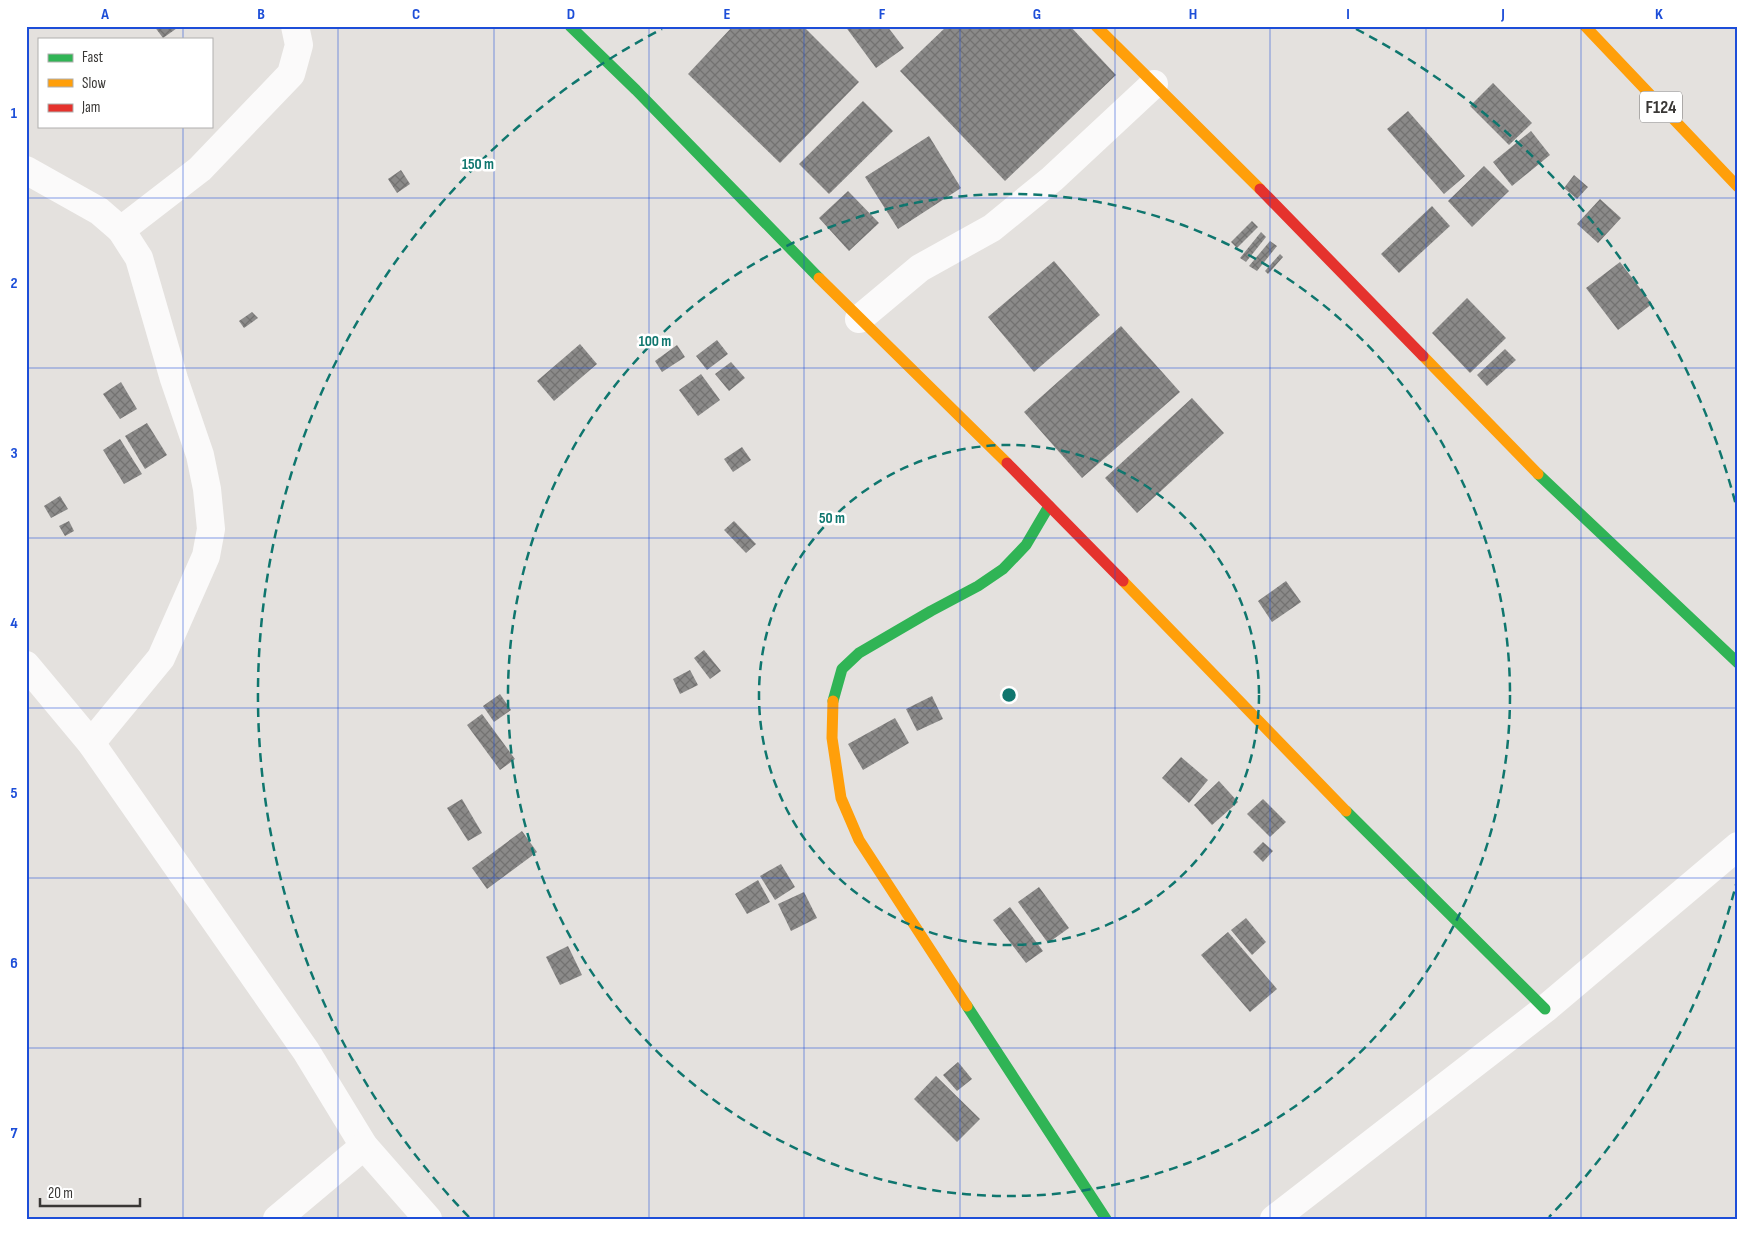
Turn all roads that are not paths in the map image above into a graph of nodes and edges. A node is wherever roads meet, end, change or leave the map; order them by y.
1 (295, 26) edge
2 (570, 26) edge
3 (1096, 26) edge
4 (1585, 26) edge
5 (1154, 84) junction
6 (26, 170) edge
7 (1738, 187) edge
8 (120, 230) junction
9 (859, 319) junction
10 (1049, 506) junction
11 (1738, 663) edge
12 (26, 665) edge
13 (91, 743) junction
14 (1738, 846) edge
15 (1545, 1009) junction
16 (364, 1146) junction
17 (276, 1219) edge
18 (428, 1219) edge
19 (1106, 1219) edge
20 (1274, 1219) edge

1 - 8 street
2 - 9 street
3 - 5 street
4 - 7 street, F124
5 - 9 street
5 - 11 street
6 - 8 street
8 - 13 street
9 - 10 street
10 - 15 street
10 - 19 street
12 - 13 street
13 - 16 street
14 - 15 street
15 - 20 street
16 - 17 street
16 - 18 street

